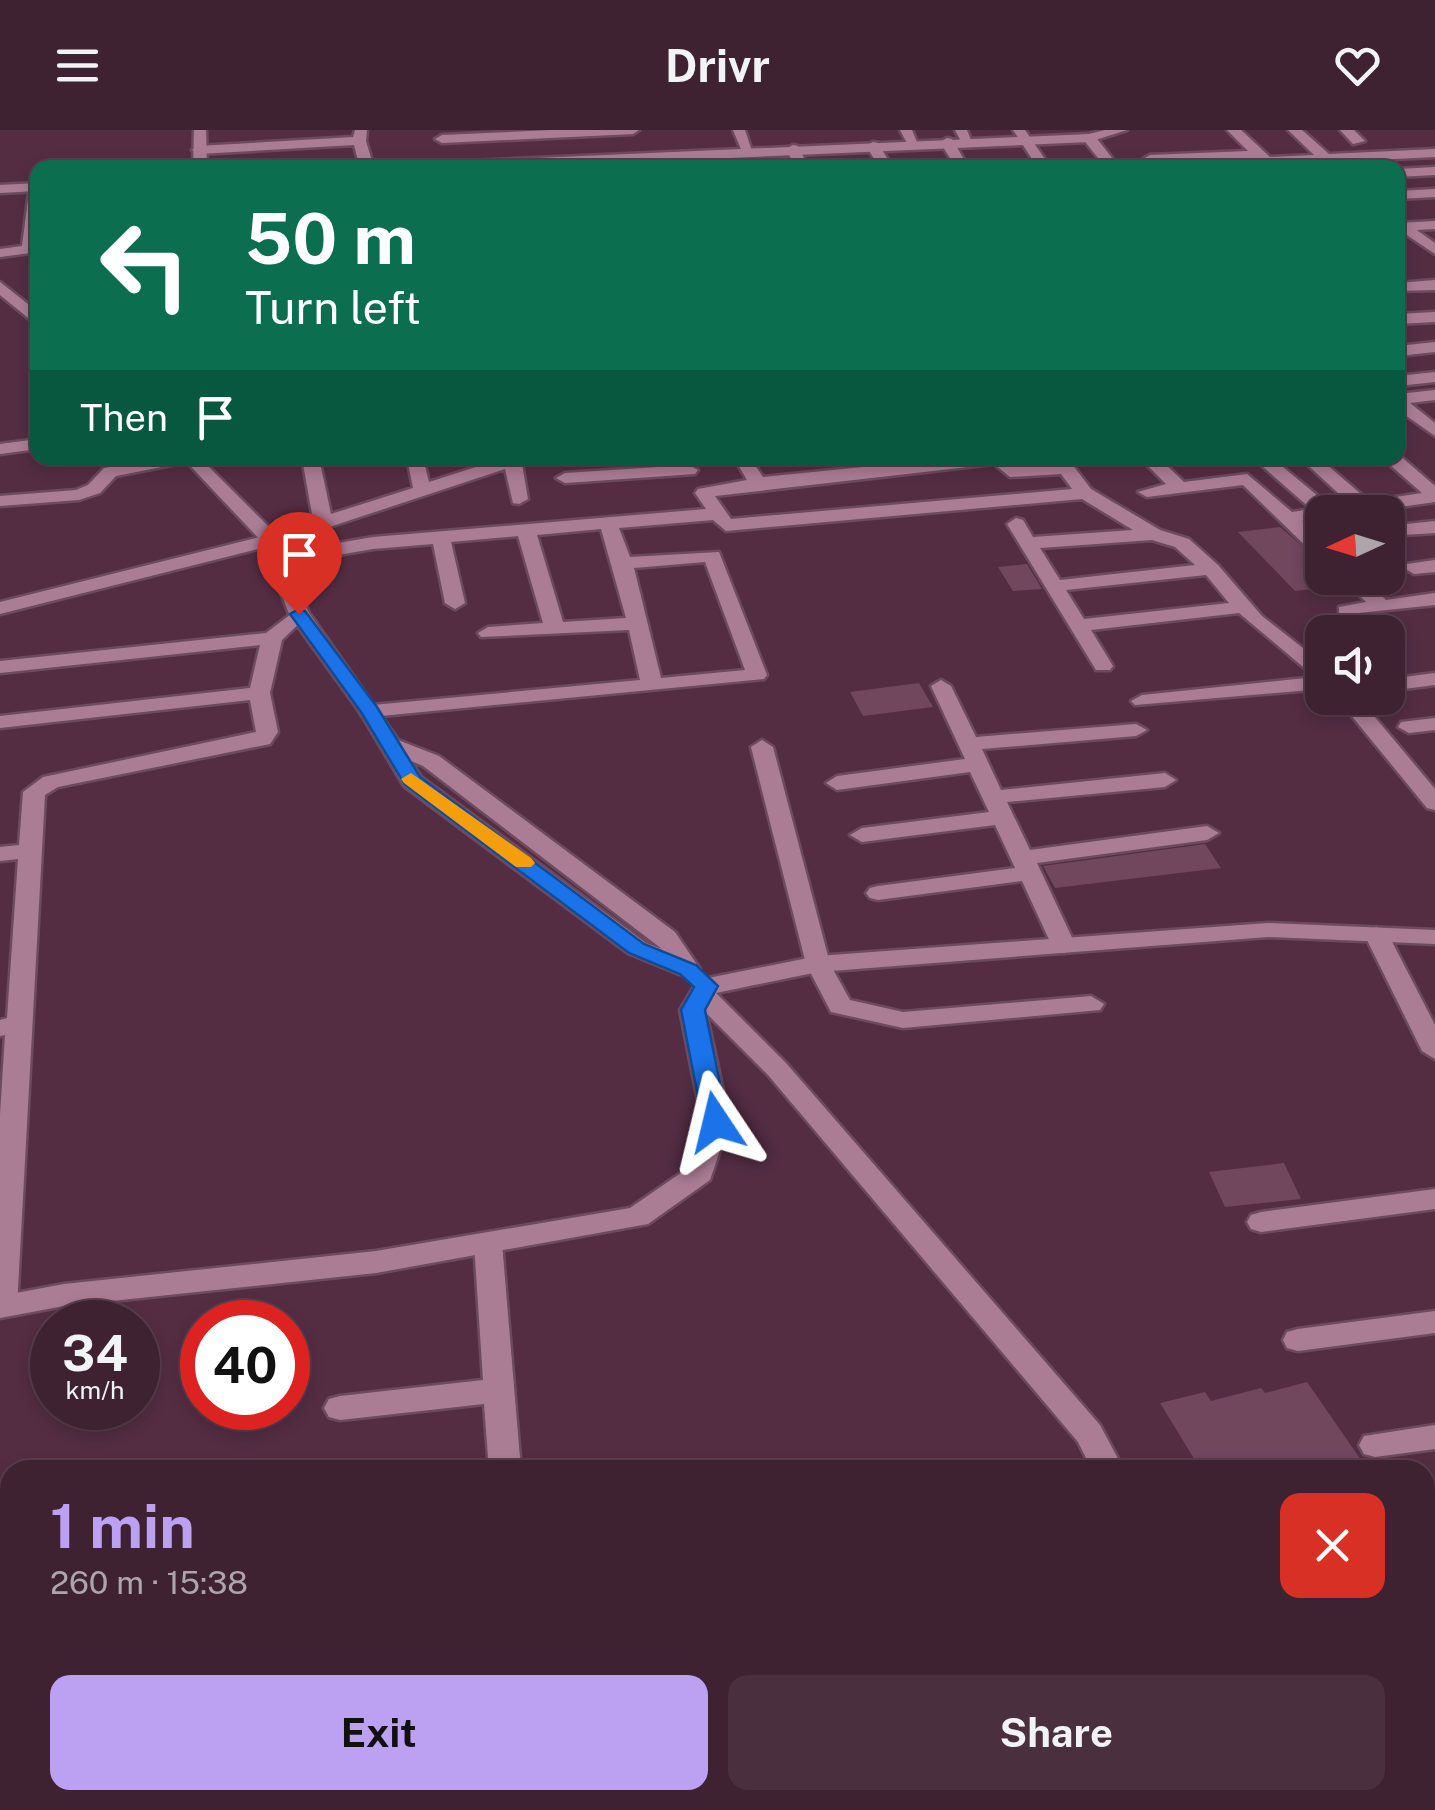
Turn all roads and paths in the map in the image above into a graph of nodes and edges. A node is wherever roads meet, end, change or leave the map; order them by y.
1 (200, 130) edge
2 (634, 130) edge
3 (738, 130) edge
4 (906, 130) edge
5 (1120, 130) edge
6 (1233, 130) edge
7 (1294, 130) edge
8 (547, 132) edge
9 (442, 135) edge
10 (1023, 135) edge
11 (360, 136) edge
12 (964, 136) edge
13 (1344, 136) edge
14 (289, 137) edge
15 (1089, 138) junction
16 (1377, 140) dead end
17 (947, 142) junction
18 (1307, 142) junction
19 (1324, 142) dead end
20 (914, 144) junction
21 (874, 146) junction
22 (793, 149) junction
23 (199, 150) junction
24 (748, 151) junction
25 (707, 153) junction
26 (1435, 153) edge
27 (1326, 158) junction
28 (1150, 159) dead end
29 (200, 160) edge
30 (445, 160) edge
31 (675, 160) edge
32 (710, 160) edge
33 (799, 160) edge
34 (882, 160) edge
35 (958, 160) edge
36 (1040, 160) edge
37 (1107, 160) edge
38 (1209, 160) edge
39 (1267, 160) edge
40 (1287, 160) edge
41 (1435, 171) edge
42 (1405, 172) edge
43 (30, 187) edge
44 (0, 188) edge
45 (1435, 192) edge
46 (1405, 194) edge
47 (1435, 225) edge
48 (1405, 226) edge
49 (1405, 229) edge
50 (30, 248) edge
51 (1435, 250) edge
52 (0, 252) edge
53 (1405, 278) edge
54 (1435, 285) edge
55 (0, 287) edge
56 (30, 314) edge
57 (1435, 317) edge
58 (1405, 319) edge
59 (1435, 347) edge
60 (1405, 350) edge
61 (1435, 377) edge
62 (1405, 380) edge
63 (1435, 395) edge
64 (1405, 399) edge
65 (1405, 406) edge
66 (1435, 431) edge
67 (30, 445) edge
68 (0, 449) edge
69 (146, 465) edge
70 (196, 465) edge
71 (312, 465) edge
72 (416, 465) edge
73 (495, 465) edge
74 (516, 465) edge
75 (746, 465) edge
76 (848, 465) edge
77 (913, 465) edge
78 (1004, 465) edge
79 (1156, 465) edge
80 (1270, 465) edge
81 (1317, 465) edge
82 (1399, 465) edge
83 (630, 466) edge
84 (690, 470) dead end
85 (856, 474) junction
86 (565, 478) dead end
87 (758, 483) junction
88 (1180, 488) junction
89 (422, 490) junction
90 (1147, 492) dead end
91 (1085, 493) junction
92 (1305, 495) edge
93 (1351, 495) edge
94 (1435, 496) edge
95 (520, 499) dead end
96 (1405, 500) edge
97 (0, 501) edge
98 (718, 514) junction
99 (1305, 515) edge
100 (1287, 518) junction
101 (324, 522) junction
102 (608, 523) junction
103 (1016, 524) dead end
104 (1435, 527) edge
105 (526, 530) junction
106 (1405, 530) edge
107 (1153, 534) junction
108 (1305, 535) edge
109 (442, 537) junction
110 (1028, 542) junction
111 (275, 550) junction
112 (623, 563) junction
113 (1435, 566) edge
114 (1414, 568) dead end
115 (1211, 569) junction
116 (1054, 586) junction
117 (1369, 595) edge
118 (1435, 598) edge
119 (455, 603) dead end
120 (1381, 606) junction
121 (1242, 607) junction
122 (0, 608) edge
123 (1346, 611) dead end
124 (299, 614) junction
125 (638, 624) junction
126 (1078, 626) junction
127 (555, 628) junction
128 (488, 633) dead end
129 (272, 638) junction
130 (1305, 659) edge
131 (0, 666) edge
132 (1102, 666) dead end
133 (1435, 679) edge
134 (1405, 683) edge
135 (652, 684) junction
136 (941, 686) dead end
137 (1305, 686) edge
138 (259, 693) junction
139 (1142, 701) dead end
140 (370, 711) junction
141 (1365, 715) edge
142 (0, 722) edge
143 (1435, 724) edge
144 (1409, 727) dead end
145 (1136, 730) dead end
146 (762, 747) dead end
147 (973, 754) junction
148 (1424, 776) edge
149 (1165, 780) dead end
150 (837, 783) dead end
151 (1435, 803) edge
152 (999, 807) junction
153 (1206, 833) dead end
154 (862, 835) dead end
155 (30, 851) junction
156 (0, 854) edge
157 (1027, 865) junction
158 (878, 893) dead end
159 (1376, 934) junction
160 (1435, 937) edge
161 (1064, 946) junction
162 (818, 964) junction
163 (699, 983) junction
164 (1091, 1004) dead end
165 (10, 1026) edge
166 (1435, 1051) edge
167 (1435, 1199) edge
168 (1261, 1222) dead end
169 (488, 1243) junction
170 (1, 1307) edge
171 (1435, 1322) edge
172 (1298, 1340) dead end
173 (499, 1390) junction
174 (340, 1408) dead end
175 (1435, 1437) edge
176 (1375, 1445) dead end
177 (505, 1460) edge
178 (1103, 1460) edge

1 - 23 street
2 - 8 street
3 - 24 street
4 - 20 street
5 - 15 street
6 - 39 street
7 - 18 street
8 - 9 street
9 - 30 street
10 - 12 street
10 - 15 street
10 - 36 street
11 - 14 street
12 - 17 street
13 - 16 street
14 - 23 street
15 - 37 street
17 - 20 street
17 - 35 street
18 - 19 street
18 - 27 street
20 - 21 street
21 - 22 street
21 - 34 street
22 - 24 street
22 - 33 street
23 - 29 street
24 - 25 street
25 - 31 street
25 - 32 street
26 - 27 street
27 - 40 street
28 - 38 street
41 - 42 street
43 - 44 street
45 - 46 street
47 - 48 street
49 - 51 street
50 - 52 street
53 - 54 street
55 - 56 street
57 - 58 street
59 - 60 street
61 - 62 street
63 - 64 street
65 - 66 street
67 - 68 street
69 - 97 street
70 - 111 street
71 - 101 street
72 - 89 street
73 - 89 street
74 - 95 street
75 - 87 street
76 - 85 street
77 - 85 street
78 - 91 street
79 - 88 street
80 - 92 street
81 - 93 street
82 - 94 street
83 - 84 street
83 - 86 street
85 - 87 street
87 - 98 street
88 - 90 street
88 - 100 street
89 - 101 street
91 - 98 street
91 - 107 street
94 - 96 street
98 - 102 street
99 - 100 street
100 - 108 street
101 - 111 street
102 - 105 street
102 - 112 street
103 - 110 street
104 - 106 street
105 - 109 street
105 - 127 street
107 - 110 street
107 - 115 street
109 - 111 street
109 - 119 street
110 - 116 street
111 - 122 street
111 - 124 street
112 - 125 street
112 - 135 street
113 - 114 street
115 - 116 street
115 - 121 street
116 - 126 street
117 - 120 street
118 - 120 street
120 - 123 street
121 - 126 street
121 - 130 street
124 - 129 street
124 - 140 street
125 - 127 street
125 - 135 street
126 - 132 street
127 - 128 street
129 - 131 street
129 - 138 street
133 - 134 street
135 - 140 street
136 - 147 street
137 - 139 street
138 - 142 street
138 - 155 street
140 - 163 street
141 - 148 street
143 - 144 street
145 - 147 street
146 - 162 street
147 - 150 street
147 - 152 street
148 - 151 street
149 - 152 street
152 - 154 street
152 - 157 street
153 - 157 street
155 - 156 street
155 - 165 street
157 - 158 street
157 - 161 street
159 - 160 street
159 - 161 street
159 - 166 street
161 - 162 street
162 - 163 street
162 - 164 street
163 - 169 street
163 - 178 street
165 - 170 street
167 - 168 street
169 - 170 street
169 - 173 street
171 - 172 street
173 - 174 street
173 - 177 street
175 - 176 street

